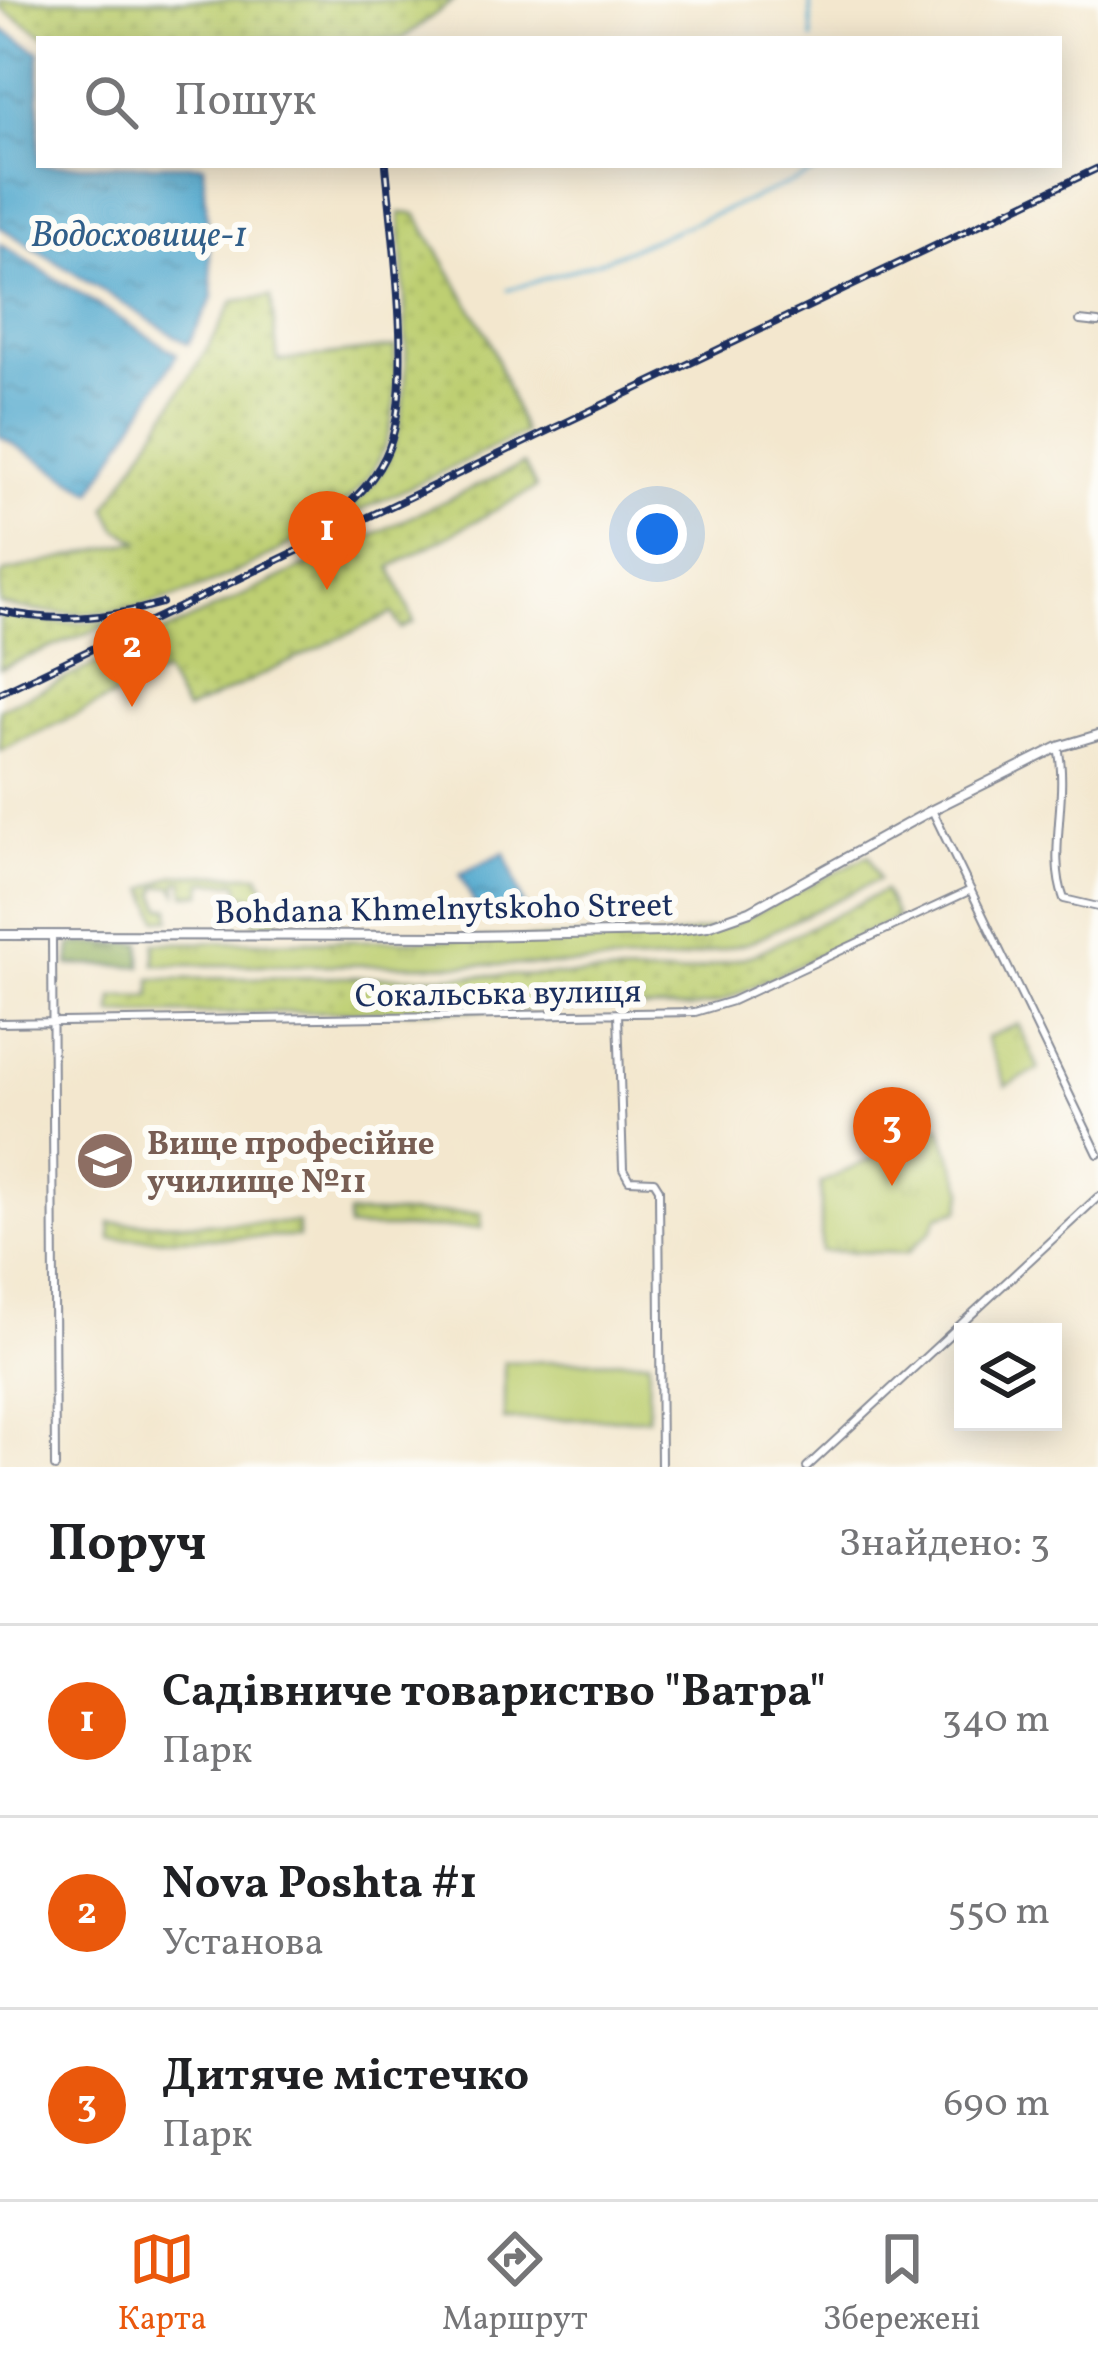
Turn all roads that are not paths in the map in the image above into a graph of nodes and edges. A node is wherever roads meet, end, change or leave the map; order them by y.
1 (1080, 321) dead end
2 (1098, 322) edge
3 (1098, 735) edge
4 (1058, 747) junction
5 (932, 810) junction
6 (971, 890) junction
7 (1098, 908) edge
8 (0, 935) edge
9 (52, 935) junction
10 (618, 1014) junction
11 (52, 1022) junction
12 (0, 1023) edge
13 (1098, 1154) edge
14 (1098, 1196) edge
15 (55, 1467) edge
16 (661, 1467) edge
17 (807, 1467) edge

1 - 2 street
3 - 4 street, Bohdana Khmelnytskoho Street
4 - 5 street, Bohdana Khmelnytskoho Street
4 - 7 street
5 - 6 street
5 - 9 street, Bohdana Khmelnytskoho Street
6 - 10 street, Сокальська вулиця
6 - 13 street
8 - 9 street, Bohdana Khmelnytskoho Street
9 - 11 street
10 - 11 street, Сокальська вулиця
10 - 16 street
11 - 12 street, Сокальська вулиця
11 - 15 street
14 - 17 street

